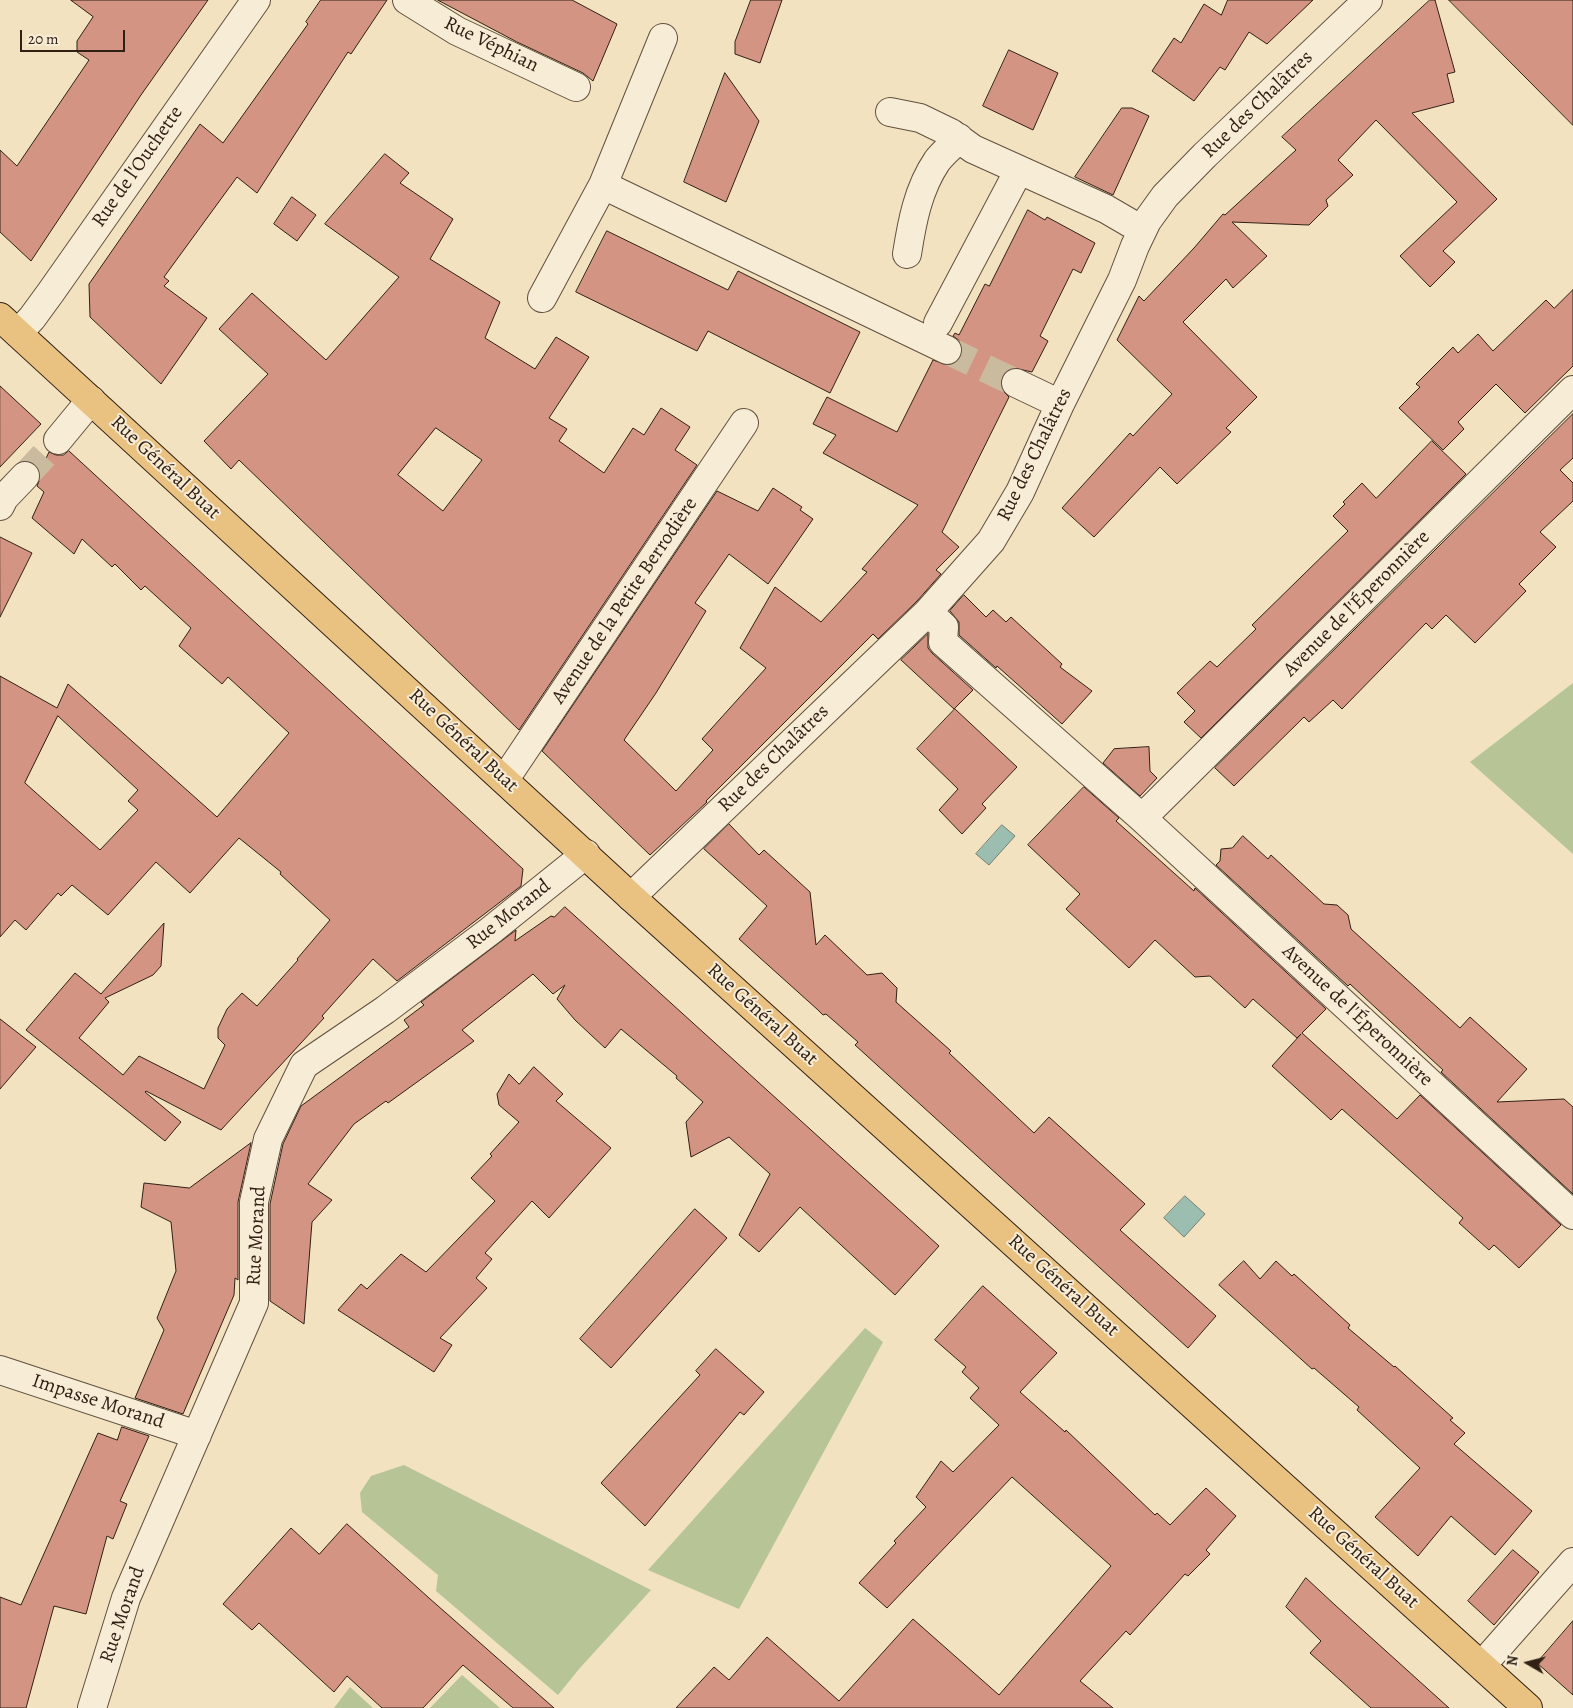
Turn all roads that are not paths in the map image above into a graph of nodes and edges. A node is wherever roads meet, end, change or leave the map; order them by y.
1 (256, 0) edge
2 (407, 0) edge
3 (1368, 0) edge
4 (664, 38) dead end
5 (576, 87) dead end
6 (890, 112) dead end
7 (959, 138) junction
8 (1019, 170) junction
9 (603, 185) junction
10 (1142, 230) junction
11 (906, 254) dead end
12 (542, 298) dead end
13 (938, 323) dead end
14 (9, 325) edge
15 (946, 350) tunnel mouth
16 (1016, 382) tunnel mouth
17 (1573, 390) edge
18 (91, 400) junction
19 (1060, 404) junction
20 (744, 423) dead end
21 (58, 440) tunnel mouth
22 (25, 476) tunnel mouth
23 (0, 506) edge
24 (928, 612) junction
25 (505, 779) junction
26 (1142, 818) junction
27 (586, 854) junction
28 (631, 897) junction
29 (1573, 1214) edge
30 (0, 1370) edge
31 (196, 1435) junction
32 (1573, 1562) edge
33 (1482, 1665) junction
34 (92, 1708) edge
35 (1528, 1708) edge

1 - 14 street, Rue de l'Ouchette
2 - 5 street, Rue Véphian
3 - 10 street, Rue des Chalâtres
4 - 9 street
6 - 7 street
7 - 8 street
7 - 11 street
8 - 10 street
8 - 13 street
9 - 12 street
9 - 15 street
10 - 19 street, Rue des Chalâtres
14 - 18 main road, Rue Général Buat
16 - 19 street
17 - 26 street, Avenue de l'Éperonnière
18 - 21 street
18 - 25 main road, Rue Général Buat
19 - 24 street, Rue des Chalâtres
20 - 25 street, Avenue de la Petite Berrodière
22 - 23 street
24 - 26 street, Avenue de l'Éperonnière
24 - 28 street, Rue des Chalâtres
25 - 27 main road, Rue Général Buat
26 - 29 street, Avenue de l'Éperonnière
27 - 28 main road, Rue Général Buat
27 - 31 street, Rue Morand
28 - 33 main road, Rue Général Buat
30 - 31 street, Impasse Morand
31 - 34 street, Rue Morand
32 - 33 street
33 - 35 main road, Rue Général Buat

